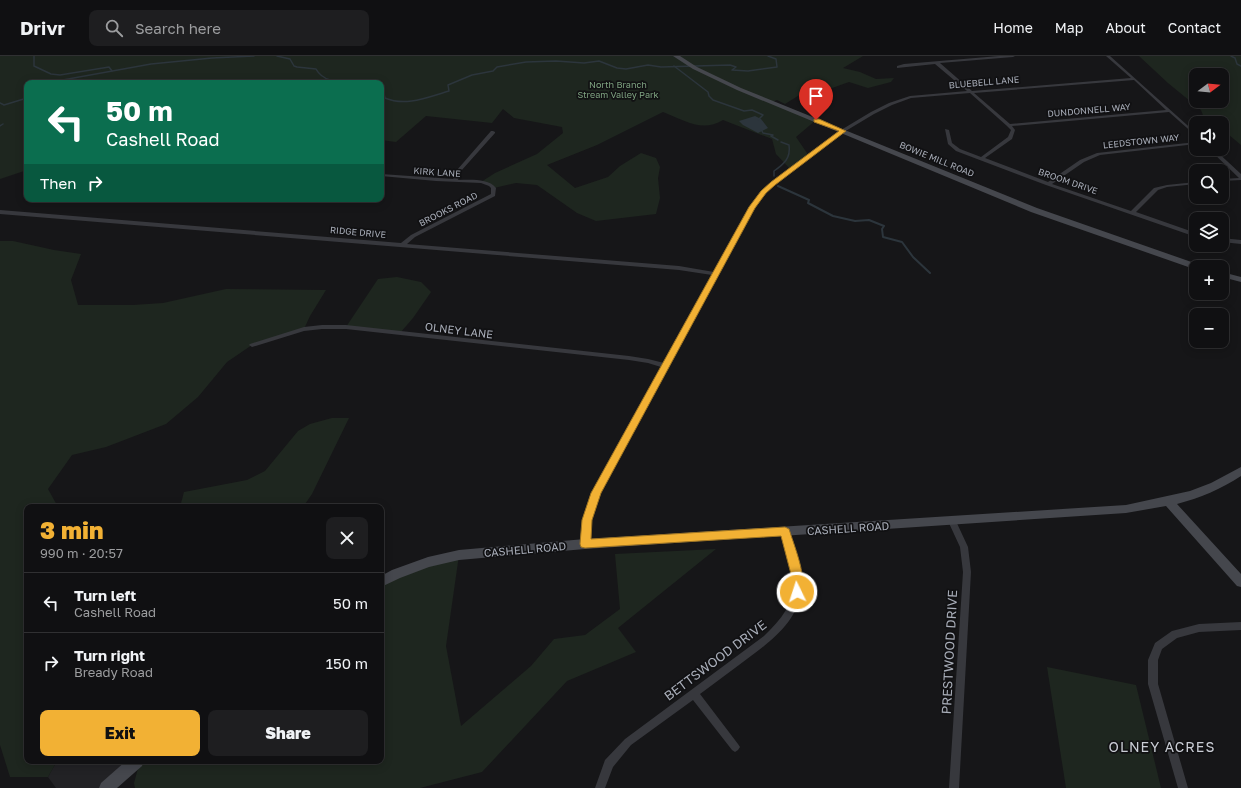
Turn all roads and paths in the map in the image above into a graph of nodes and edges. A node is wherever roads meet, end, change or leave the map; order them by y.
1 (676, 56) edge
2 (1013, 56) edge
3 (1108, 56) edge
4 (936, 62) junction
5 (898, 67) dead end
6 (1134, 78) junction
7 (971, 91) junction
8 (1170, 111) junction
9 (1009, 125) junction
10 (1189, 129) edge
11 (948, 130) dead end
12 (843, 131) junction
13 (493, 132) dead end
14 (1189, 144) edge
15 (1218, 156) edge
16 (981, 159) junction
17 (384, 176) edge
18 (1241, 178) edge
19 (1229, 179) edge
20 (455, 181) junction
21 (1048, 184) junction
22 (1189, 184) edge
23 (491, 185) joint
24 (0, 212) edge
25 (1132, 213) junction
26 (1189, 233) edge
27 (1229, 241) edge
28 (1241, 242) edge
29 (402, 245) junction
30 (1189, 264) edge
31 (715, 274) junction
32 (1229, 276) edge
33 (1241, 280) edge
34 (252, 345) dead end
35 (666, 366) junction
36 (1241, 471) edge
37 (1169, 502) junction
38 (952, 521) junction
39 (785, 532) junction
40 (585, 544) junction
41 (384, 580) edge
42 (1241, 582) edge
43 (1241, 626) edge
44 (694, 694) junction
45 (735, 747) dead end
46 (134, 764) edge
47 (106, 788) edge
48 (600, 788) edge
49 (954, 788) edge
50 (1183, 788) edge

1 - 12 street, BOWIE MILL ROAD
2 - 4 street
3 - 6 street
4 - 5 street
4 - 7 street
6 - 7 street, BLUEBELL LANE
6 - 8 street
7 - 9 street
7 - 12 street, BLUEBELL LANE
8 - 9 street, DUNDONNELL WAY
8 - 10 street
9 - 16 street
11 - 16 street, BROOM DRIVE
12 - 30 street, BOWIE MILL ROAD
12 - 31 street, BLUEBELL LANE
13 - 20 street
14 - 21 street, LEEDSTOWN WAY
15 - 18 street
16 - 21 street, BROOM DRIVE
17 - 20 street, KIRK LANE
18 - 19 street
20 - 23 street, KIRK LANE
21 - 25 street, BROOM DRIVE
22 - 25 street
23 - 29 street, BROOKS ROAD
24 - 29 street, RIDGE DRIVE
25 - 26 street, BROOM DRIVE
27 - 28 street
29 - 31 street, RIDGE DRIVE
31 - 35 street, BLUEBELL LANE
32 - 33 street
34 - 35 street, OLNEY LANE
35 - 40 street, BLUEBELL LANE
36 - 37 street, CASHELL ROAD
37 - 38 street, CASHELL ROAD
37 - 42 street
38 - 39 street, CASHELL ROAD
38 - 49 street, PRESTWOOD DRIVE
39 - 40 street, CASHELL ROAD
39 - 44 street, BETTSWOOD DRIVE
40 - 41 street, CASHELL ROAD
43 - 50 street
44 - 45 street
44 - 48 street, BETTSWOOD DRIVE
46 - 47 street

